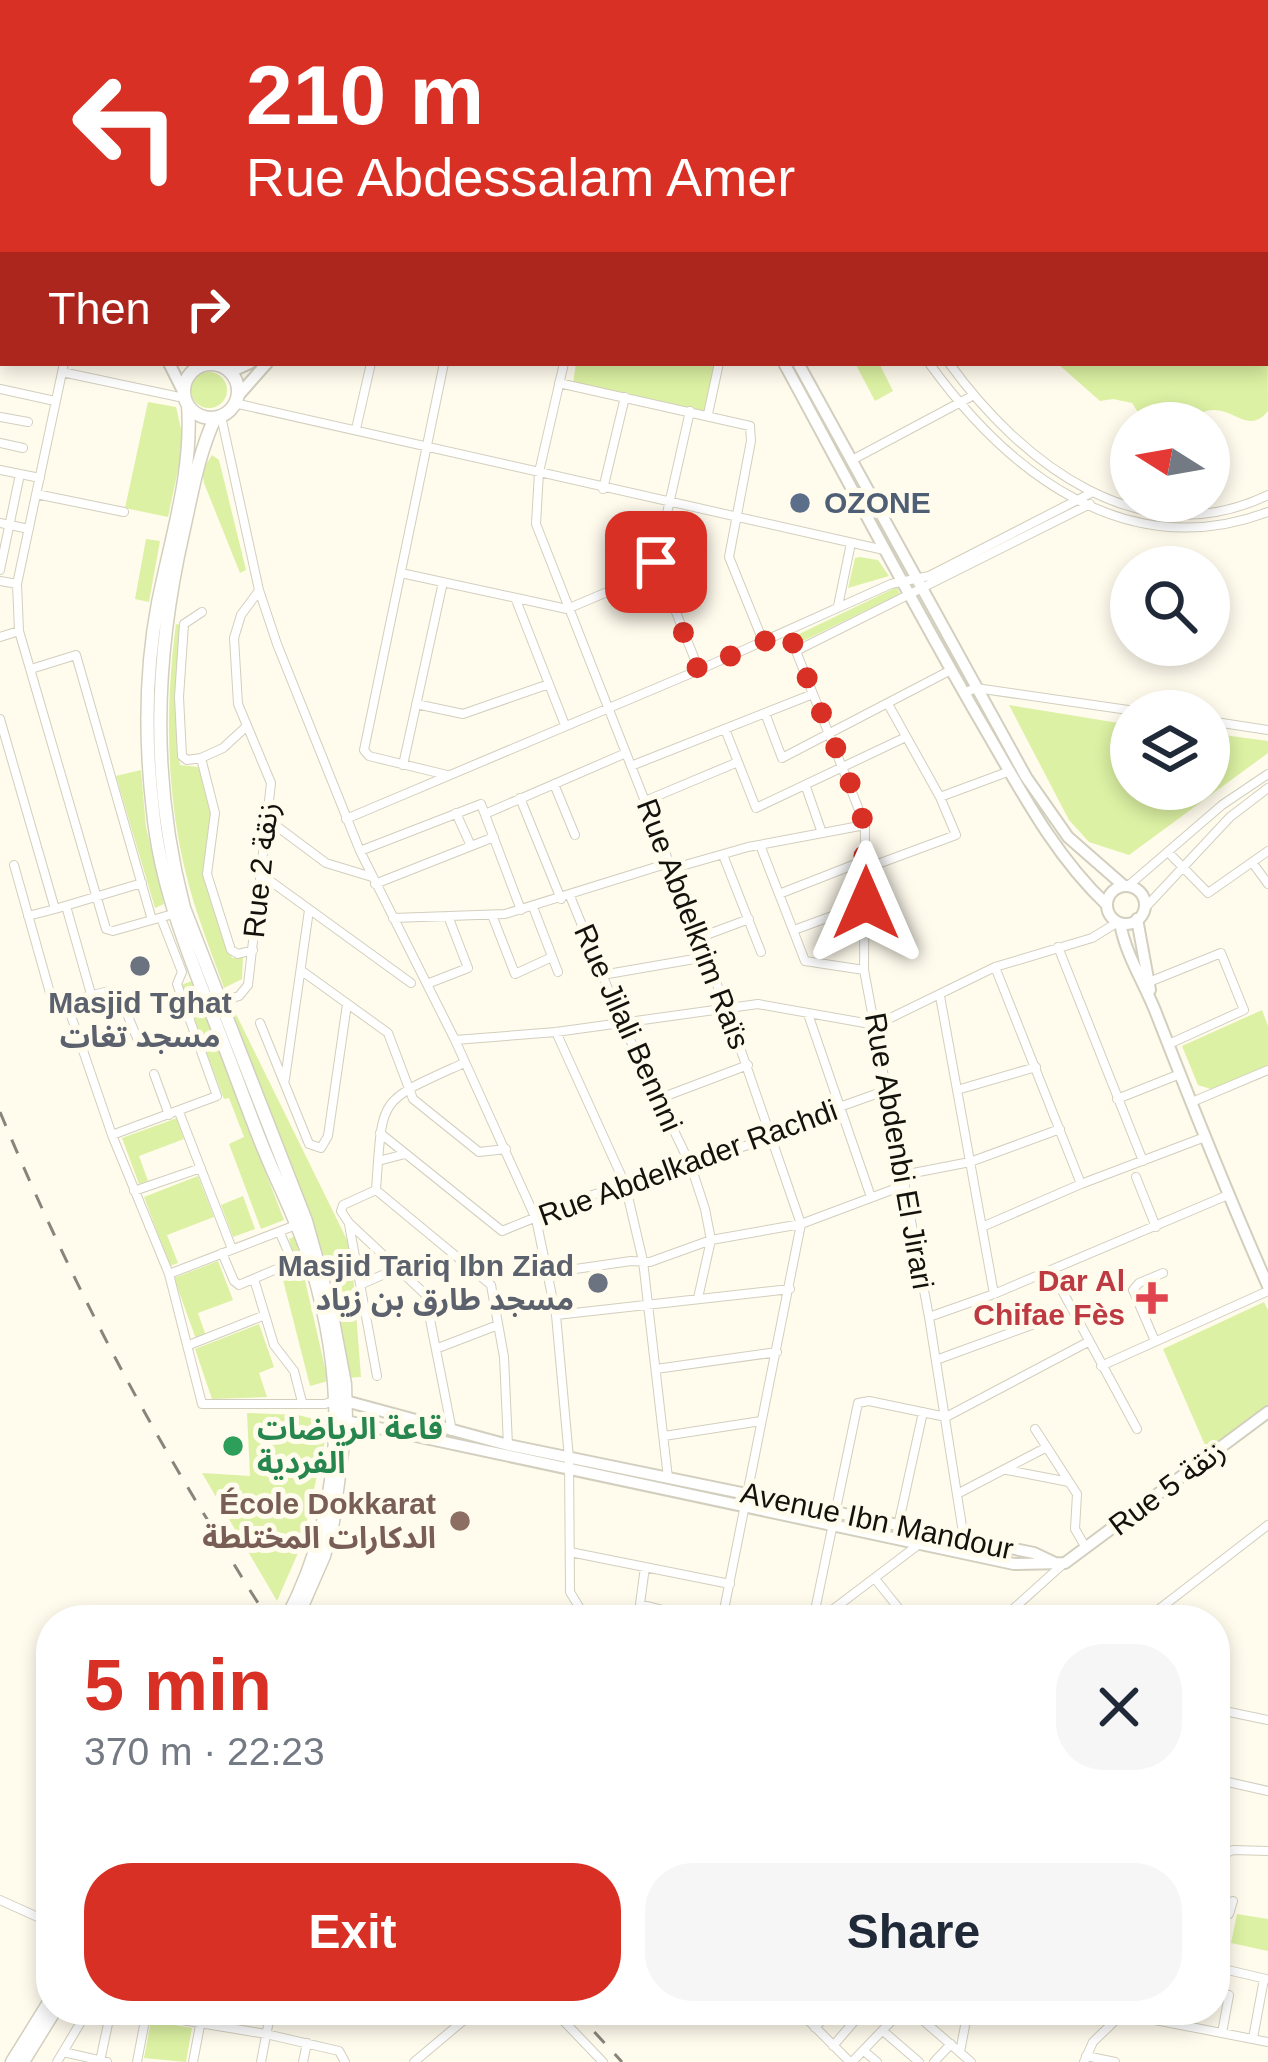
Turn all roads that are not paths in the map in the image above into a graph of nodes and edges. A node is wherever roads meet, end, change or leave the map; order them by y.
1 (171, 366) edge
2 (199, 366) edge
3 (264, 366) edge
4 (370, 366) edge
5 (443, 366) edge
6 (563, 366) edge
7 (718, 366) edge
8 (786, 366) edge
9 (800, 366) edge
10 (931, 366) edge
11 (951, 366) edge
12 (63, 368) edge
13 (228, 368) edge
14 (559, 383) junction
15 (0, 389) edge
16 (974, 395) junction
17 (625, 397) junction
18 (186, 399) junction
19 (236, 400) junction
20 (56, 401) junction
21 (960, 402) junction
22 (690, 411) junction
23 (708, 415) junction
24 (0, 417) edge
25 (218, 417) junction
26 (28, 422) dead end
27 (356, 429) junction
28 (0, 443) edge
29 (428, 446) junction
30 (23, 448) dead end
31 (850, 460) junction
32 (0, 470) edge
33 (538, 472) junction
34 (20, 474) junction
35 (40, 478) junction
36 (603, 489) junction
37 (36, 494) junction
38 (1268, 495) edge
39 (1096, 496) junction
40 (669, 503) junction
41 (1082, 503) junction
42 (124, 512) dead end
43 (1268, 512) edge
44 (735, 518) junction
45 (5, 524) edge
46 (29, 529) junction
47 (850, 543) junction
48 (886, 550) junction
49 (0, 569) edge
50 (659, 570) junction
51 (401, 573) junction
52 (0, 580) edge
53 (443, 582) junction
54 (17, 584) junction
55 (913, 586) junction
56 (259, 590) junction
57 (516, 598) junction
58 (838, 608) junction
59 (567, 609) junction
60 (202, 612) dead end
61 (788, 631) junction
62 (19, 632) junction
63 (0, 637) edge
64 (763, 641) junction
65 (796, 651) junction
66 (31, 669) junction
67 (698, 670) junction
68 (951, 670) junction
69 (549, 684) junction
70 (970, 690) junction
71 (812, 694) junction
72 (416, 704) junction
73 (888, 704) junction
74 (608, 708) junction
75 (1110, 708) edge
76 (765, 713) junction
77 (0, 719) edge
78 (565, 724) junction
79 (1230, 724) edge
80 (247, 726) junction
81 (725, 729) junction
82 (1268, 730) edge
83 (830, 735) junction
84 (906, 736) junction
85 (626, 753) junction
86 (201, 758) junction
87 (738, 762) junction
88 (403, 765) junction
89 (631, 766) junction
90 (845, 769) junction
91 (1010, 771) junction
92 (1268, 774) edge
93 (447, 775) junction
94 (554, 784) junction
95 (806, 787) junction
96 (1268, 788) edge
97 (940, 797) junction
98 (520, 798) junction
99 (645, 802) junction
100 (483, 809) junction
101 (457, 813) junction
102 (267, 819) junction
103 (346, 819) junction
104 (865, 825) junction
105 (822, 833) junction
106 (574, 835) dead end
107 (494, 837) junction
108 (760, 845) junction
109 (471, 846) junction
110 (1268, 850) edge
111 (359, 851) junction
112 (1168, 852) junction
113 (723, 855) junction
114 (1252, 862) junction
115 (867, 864) junction
116 (14, 865) dead end
117 (670, 866) junction
118 (1183, 868) junction
119 (260, 874) junction
120 (373, 880) junction
121 (142, 883) junction
122 (1268, 884) edge
123 (1126, 886) junction
124 (779, 894) junction
125 (97, 898) junction
126 (566, 898) junction
127 (866, 903) junction
128 (1107, 905) junction
129 (532, 907) junction
130 (60, 908) junction
131 (309, 908) junction
132 (521, 910) junction
133 (1141, 914) junction
134 (493, 915) junction
135 (28, 916) junction
136 (448, 916) junction
137 (162, 918) junction
138 (393, 918) junction
139 (748, 919) junction
140 (1119, 922) junction
141 (794, 930) junction
142 (698, 938) junction
143 (1058, 947) junction
144 (253, 950) junction
145 (761, 952) dead end
146 (553, 957) junction
147 (706, 957) junction
148 (995, 967) junction
149 (864, 970) junction
150 (302, 971) junction
151 (558, 972) dead end
152 (602, 975) junction
153 (1149, 982) junction
154 (410, 983) dead end
155 (427, 984) junction
156 (91, 994) junction
157 (940, 996) junction
158 (1151, 999) junction
159 (66, 1001) junction
160 (219, 1002) junction
161 (347, 1004) junction
162 (728, 1010) junction
163 (808, 1013) junction
164 (260, 1023) dead end
165 (622, 1023) junction
166 (876, 1025) junction
167 (556, 1032) junction
168 (137, 1038) dead end
169 (455, 1040) junction
170 (1168, 1044) junction
171 (464, 1063) junction
172 (748, 1065) junction
173 (1036, 1067) junction
174 (1268, 1070) edge
175 (154, 1074) dead end
176 (1180, 1074) junction
177 (285, 1080) junction
178 (408, 1088) junction
179 (887, 1090) junction
180 (957, 1090) junction
181 (658, 1099) junction
182 (1118, 1099) junction
183 (1192, 1102) junction
184 (841, 1107) junction
185 (174, 1113) junction
186 (1060, 1129) junction
187 (380, 1133) junction
188 (112, 1136) junction
189 (773, 1137) junction
190 (1205, 1137) junction
191 (506, 1149) junction
192 (405, 1154) junction
193 (378, 1161) junction
194 (1143, 1161) junction
195 (970, 1162) junction
196 (691, 1166) junction
197 (201, 1168) junction
198 (1136, 1177) dead end
199 (904, 1180) junction
200 (626, 1184) junction
201 (1081, 1184) junction
202 (376, 1190) junction
203 (134, 1192) junction
204 (1228, 1196) junction
205 (872, 1197) junction
206 (536, 1219) junction
207 (346, 1220) junction
208 (801, 1224) junction
209 (296, 1225) junction
210 (982, 1227) junction
211 (1156, 1227) junction
212 (280, 1233) junction
213 (711, 1240) junction
214 (227, 1251) junction
215 (643, 1262) junction
216 (396, 1269) junction
217 (1051, 1270) junction
218 (548, 1273) junction
219 (1163, 1273) dead end
220 (169, 1274) junction
221 (254, 1279) junction
222 (362, 1284) junction
223 (1268, 1288) edge
224 (790, 1289) junction
225 (994, 1294) junction
226 (698, 1298) junction
227 (647, 1305) junction
228 (265, 1315) junction
229 (556, 1315) junction
230 (929, 1317) junction
231 (1037, 1323) dead end
232 (499, 1325) junction
233 (1155, 1341) junction
234 (1088, 1342) junction
235 (189, 1346) junction
236 (438, 1348) junction
237 (777, 1352) junction
238 (937, 1360) junction
239 (1101, 1366) junction
240 (656, 1369) junction
241 (377, 1376) dead end
242 (302, 1402) junction
243 (337, 1402) junction
244 (923, 1412) junction
245 (1268, 1412) edge
246 (946, 1417) junction
247 (342, 1420) junction
248 (761, 1421) junction
249 (1036, 1429) dead end
250 (1137, 1429) dead end
251 (452, 1432) junction
252 (664, 1436) junction
253 (508, 1445) junction
254 (1047, 1447) junction
255 (569, 1464) junction
256 (1006, 1470) junction
257 (668, 1478) junction
258 (1071, 1482) junction
259 (959, 1493) junction
260 (746, 1500) junction
261 (833, 1518) junction
262 (898, 1526) junction
263 (1268, 1526) edge
264 (964, 1540) junction
265 (921, 1543) junction
266 (1087, 1548) junction
267 (570, 1552) junction
268 (1059, 1562) junction
269 (645, 1567) junction
270 (876, 1580) junction
271 (730, 1583) junction
272 (293, 1605) edge
273 (303, 1605) edge
274 (578, 1605) edge
275 (644, 1605) edge
276 (725, 1605) edge
277 (818, 1605) edge
278 (839, 1605) edge
279 (896, 1605) edge
280 (1016, 1605) edge
281 (1165, 1605) edge
282 (1230, 1711) edge
283 (1268, 1720) edge
284 (1230, 1782) edge
285 (1268, 1791) edge
286 (1230, 1851) edge
287 (1268, 1851) edge
288 (0, 1900) edge
289 (1233, 1900) dead end
290 (1230, 1910) edge
291 (36, 1916) edge
292 (1230, 1971) edge
293 (1266, 1979) edge
294 (36, 2023) edge
295 (46, 2025) edge
296 (79, 2025) edge
297 (109, 2025) edge
298 (145, 2025) edge
299 (200, 2025) joint
300 (268, 2025) edge
301 (458, 2025) edge
302 (567, 2025) edge
303 (812, 2025) edge
304 (818, 2025) edge
305 (851, 2025) edge
306 (890, 2025) edge
307 (926, 2025) edge
308 (965, 2025) edge
309 (1111, 2025) edge
310 (1188, 2025) edge
311 (1223, 2025) edge
312 (815, 2028) junction
313 (883, 2031) junction
314 (1222, 2032) junction
315 (266, 2034) junction
316 (1253, 2038) junction
317 (1268, 2042) edge
318 (307, 2043) junction
319 (951, 2044) junction
320 (833, 2046) junction
321 (864, 2051) junction
322 (959, 2052) junction
323 (60, 2057) edge
324 (1085, 2059) edge
325 (104, 2061) edge
326 (12, 2062) edge
327 (23, 2062) edge
328 (137, 2062) edge
329 (193, 2062) edge
330 (261, 2062) edge
331 (303, 2062) edge
332 (345, 2062) edge
333 (415, 2062) edge
334 (603, 2062) edge
335 (851, 2062) edge
336 (877, 2062) edge
337 (919, 2062) edge
338 (934, 2062) edge
339 (971, 2062) edge
340 (1115, 2062) edge

1 - 18 street
2 - 18 main road
3 - 19 street
4 - 27 street
5 - 29 street
6 - 14 street, Rue Abdelkrim Raïs
7 - 23 street
8 - 48 street
9 - 31 street
10 - 21 street
11 - 16 street
12 - 18 street
12 - 20 street
13 - 19 main road
14 - 17 street
14 - 33 street, Rue Abdelkrim Raïs
15 - 20 street
16 - 21 street
16 - 39 street
17 - 22 street
17 - 36 street
18 - 25 main road
18 - 137 main road
19 - 25 main road
19 - 27 street
20 - 35 street
21 - 31 street
21 - 41 street
22 - 23 street
22 - 40 street
23 - 44 street
24 - 26 street
25 - 56 street
25 - 160 main road
27 - 29 street
28 - 30 street
29 - 33 street
29 - 51 street
31 - 55 street
32 - 34 street
33 - 36 street
33 - 59 street, Rue Abdelkrim Raïs
34 - 35 street
34 - 45 street
35 - 37 street
36 - 40 street
37 - 42 street
37 - 46 street
38 - 39 street
39 - 41 street
40 - 44 street
40 - 50 street
41 - 43 street
41 - 55 street
44 - 47 street
44 - 64 street
45 - 46 street
45 - 49 street
46 - 54 street
47 - 48 street
47 - 58 street
48 - 55 street
50 - 59 street
50 - 67 street
51 - 53 street
51 - 88 street
52 - 54 street
53 - 57 street
53 - 72 street
54 - 62 street
55 - 58 street
55 - 65 street
55 - 68 street
55 - 70 street
56 - 80 street, Rue 2 زنقة
56 - 103 street
57 - 59 street
57 - 69 street
58 - 61 street
59 - 74 street, Rue Abdelkrim Raïs
60 - 86 street
61 - 64 street
61 - 65 street, Rue Abdenbi El Jirari
62 - 63 street
62 - 66 street
64 - 67 street
65 - 71 street, Rue Abdenbi El Jirari
66 - 121 street
66 - 125 street
67 - 74 street
68 - 70 street
68 - 73 street
69 - 72 street
69 - 78 street
70 - 75 street
70 - 91 street
70 - 123 street
71 - 76 street
71 - 83 street, Rue Abdenbi El Jirari
72 - 88 street
73 - 83 street
73 - 84 street
74 - 78 street
74 - 85 street, Rue Abdelkrim Raïs
76 - 81 street
76 - 83 street
77 - 130 street
78 - 93 street
79 - 82 street
80 - 86 street
80 - 102 street, Rue 2 زنقة
81 - 87 street
81 - 89 street
83 - 90 street, Rue Abdenbi El Jirari
84 - 90 street
84 - 97 street
85 - 89 street, Rue Abdelkrim Raïs
85 - 94 street
86 - 144 street
87 - 95 street
87 - 99 street
88 - 93 street
89 - 99 street, Rue Abdelkrim Raïs
90 - 95 street
90 - 104 street, Rue Abdenbi El Jirari
91 - 97 street
91 - 128 street
92 - 112 street
93 - 103 street
94 - 98 street
94 - 106 street
95 - 105 street
96 - 118 street
97 - 115 street
98 - 100 street
98 - 126 street, Rue Jilali Bennni
99 - 117 street, Rue Abdelkrim Raïs
100 - 101 street
100 - 107 street
101 - 109 street
101 - 111 street
102 - 119 street, Rue 2 زنقة
102 - 120 street
103 - 111 street
104 - 105 street
104 - 115 street, Rue Abdenbi El Jirari
105 - 108 street
107 - 109 street
107 - 132 street
108 - 113 street
108 - 124 street
109 - 120 street
110 - 114 street
111 - 120 street
112 - 118 street
112 - 123 street
113 - 117 street
113 - 139 street
114 - 118 street
114 - 122 street
115 - 124 street
115 - 127 street, Rue Abdenbi El Jirari
116 - 135 street
117 - 126 street
117 - 142 street, Rue Abdelkrim Raïs
118 - 133 street
119 - 131 street
119 - 144 street, Rue 2 زنقة
120 - 138 street
121 - 125 street
121 - 137 street
123 - 128 street
123 - 133 street
124 - 141 street
125 - 130 street
125 - 137 street
126 - 129 street
126 - 152 street, Rue Jilali Bennni
127 - 141 street
127 - 149 street, Rue Abdenbi El Jirari
128 - 140 street
129 - 132 street
129 - 146 street
130 - 135 street
130 - 156 street
131 - 150 street
131 - 154 street
132 - 134 street
133 - 140 street
133 - 153 street
134 - 136 street
134 - 146 street
135 - 159 street
136 - 138 street
136 - 155 street
137 - 185 street
137 - 209 main road
138 - 155 street
139 - 142 street
139 - 145 street
140 - 143 street
140 - 158 street
141 - 149 street
142 - 147 street, Rue Abdelkrim Raïs
143 - 148 street
143 - 182 street
144 - 160 street, Rue 2 زنقة
146 - 151 street
147 - 152 street
147 - 162 street, Rue Abdelkrim Raïs
148 - 157 street
148 - 173 street
149 - 166 street, Rue Abdenbi El Jirari
150 - 161 street
150 - 177 street
152 - 165 street, Rue Jilali Bennni
153 - 158 street
153 - 170 street
155 - 169 street
156 - 159 street
156 - 168 street
157 - 166 street
157 - 180 street
158 - 170 street
159 - 188 street
160 - 243 main road
161 - 177 street
161 - 178 street
162 - 163 street
162 - 165 street
162 - 172 street, Rue Abdelkrim Raïs
163 - 166 street
163 - 184 street
164 - 177 street
165 - 167 street
165 - 181 street, Rue Jilali Bennni
166 - 179 street, Rue Abdenbi El Jirari
167 - 169 street
167 - 200 street
169 - 171 street
170 - 176 street
171 - 178 street
171 - 191 street
172 - 181 street
172 - 189 street, Rue Abdelkrim Raïs
173 - 180 street
173 - 186 street
174 - 183 street
175 - 185 street
176 - 182 street
176 - 183 street
178 - 187 street
178 - 191 street
179 - 184 street, Rue Abdelkader Rachdi
179 - 199 street, Rue Abdenbi El Jirari
180 - 195 street
181 - 196 street, Rue Jilali Bennni
182 - 194 street
183 - 190 street
184 - 189 street, Rue Abdelkader Rachdi
184 - 205 street
185 - 188 street
185 - 197 street
186 - 195 street
186 - 201 street
187 - 192 street, Rue Abdelkader Rachdi
187 - 193 street
188 - 203 street
189 - 196 street, Rue Abdelkader Rachdi
189 - 208 street, Rue Abdelkrim Raïs
190 - 194 street
190 - 204 street
191 - 206 street
192 - 193 street
192 - 206 street, Rue Abdelkader Rachdi
193 - 202 street
194 - 201 street
195 - 199 street
195 - 210 street
196 - 200 street, Rue Abdelkader Rachdi
196 - 213 street, Rue Jilali Bennni
197 - 203 street
197 - 214 street
198 - 211 street
199 - 205 street
199 - 230 street, Rue Abdenbi El Jirari
200 - 206 street, Rue Abdelkader Rachdi
200 - 215 street
201 - 210 street
202 - 207 street
202 - 232 street
203 - 220 street
204 - 211 street
204 - 223 street
205 - 208 street
206 - 218 street
207 - 216 street
207 - 222 street
208 - 213 street
208 - 224 street, Rue Abdelkrim Raïs
209 - 212 street
209 - 243 main road
210 - 225 street
211 - 217 street
212 - 214 street
212 - 221 street
213 - 215 street
213 - 226 street, Rue Jilali Bennni
214 - 220 street
214 - 221 street
215 - 218 street
215 - 227 street
216 - 222 street
216 - 236 street
217 - 225 street
217 - 234 street
218 - 229 street
219 - 233 street
220 - 235 street
221 - 228 street
222 - 241 street
223 - 233 street
224 - 226 street
224 - 237 street, Rue Abdelkrim Raïs
225 - 230 street
226 - 227 street
227 - 229 street
227 - 240 street
228 - 235 street
228 - 242 street
229 - 255 street
230 - 238 street, Rue Abdenbi El Jirari
231 - 238 street
232 - 236 street
232 - 253 street
233 - 239 street
234 - 239 street
234 - 246 street
235 - 242 street
236 - 251 street
237 - 240 street
237 - 248 street, Rue Abdelkrim Raïs
238 - 246 street, Rue Abdenbi El Jirari
239 - 250 street
240 - 252 street
242 - 243 street
243 - 247 main road
243 - 247 street
243 - 251 street, Avenue Ibn Mandour
244 - 246 street
244 - 261 street
244 - 262 street
245 - 266 street, Rue 5 زنقة
246 - 259 street, Rue Abdenbi El Jirari
247 - 255 street, Avenue Ibn Mandour
247 - 272 main road
247 - 273 main road
248 - 252 street
248 - 260 street, Rue Abdelkrim Raïs
249 - 254 street
251 - 253 street, Avenue Ibn Mandour
252 - 257 street
253 - 255 street, Avenue Ibn Mandour
254 - 256 street
254 - 258 street
255 - 257 street, Avenue Ibn Mandour
255 - 260 street, Avenue Ibn Mandour
255 - 267 street
256 - 258 street
256 - 259 street
257 - 260 street, Avenue Ibn Mandour
258 - 266 street
259 - 264 street, Rue Abdenbi El Jirari
260 - 261 street, Avenue Ibn Mandour
260 - 271 street, Rue Abdelkrim Raïs
261 - 262 street, Avenue Ibn Mandour
261 - 265 street, Avenue Ibn Mandour
261 - 277 street
262 - 264 street, Avenue Ibn Mandour
263 - 281 street
264 - 268 street, Avenue Ibn Mandour
265 - 268 street, Avenue Ibn Mandour
265 - 270 street
266 - 268 street, Rue 5 زنقة
267 - 269 street
267 - 274 street
268 - 280 street, Rue 5 زنقة
269 - 271 street
269 - 275 street
270 - 278 street
270 - 279 street
271 - 276 street, Rue Abdelkrim Raïs
282 - 283 street
284 - 285 street
286 - 287 street
288 - 291 street
289 - 290 street
292 - 293 street
293 - 316 street
294 - 326 main road
295 - 327 main road
296 - 323 street
297 - 325 street
298 - 328 street
299 - 315 street
299 - 329 street
300 - 315 street
301 - 333 street
302 - 334 street
303 - 312 street
304 - 312 street
305 - 320 street
306 - 313 street
307 - 319 street
308 - 322 street
309 - 324 street
310 - 314 street
311 - 314 street
312 - 320 street
313 - 321 street
313 - 337 street
314 - 316 street
315 - 318 street
315 - 330 street
316 - 317 street
318 - 331 street
318 - 332 street
319 - 322 street
319 - 338 street
320 - 335 street
321 - 335 street
321 - 336 street
322 - 339 street
323 - 325 street
324 - 340 street

